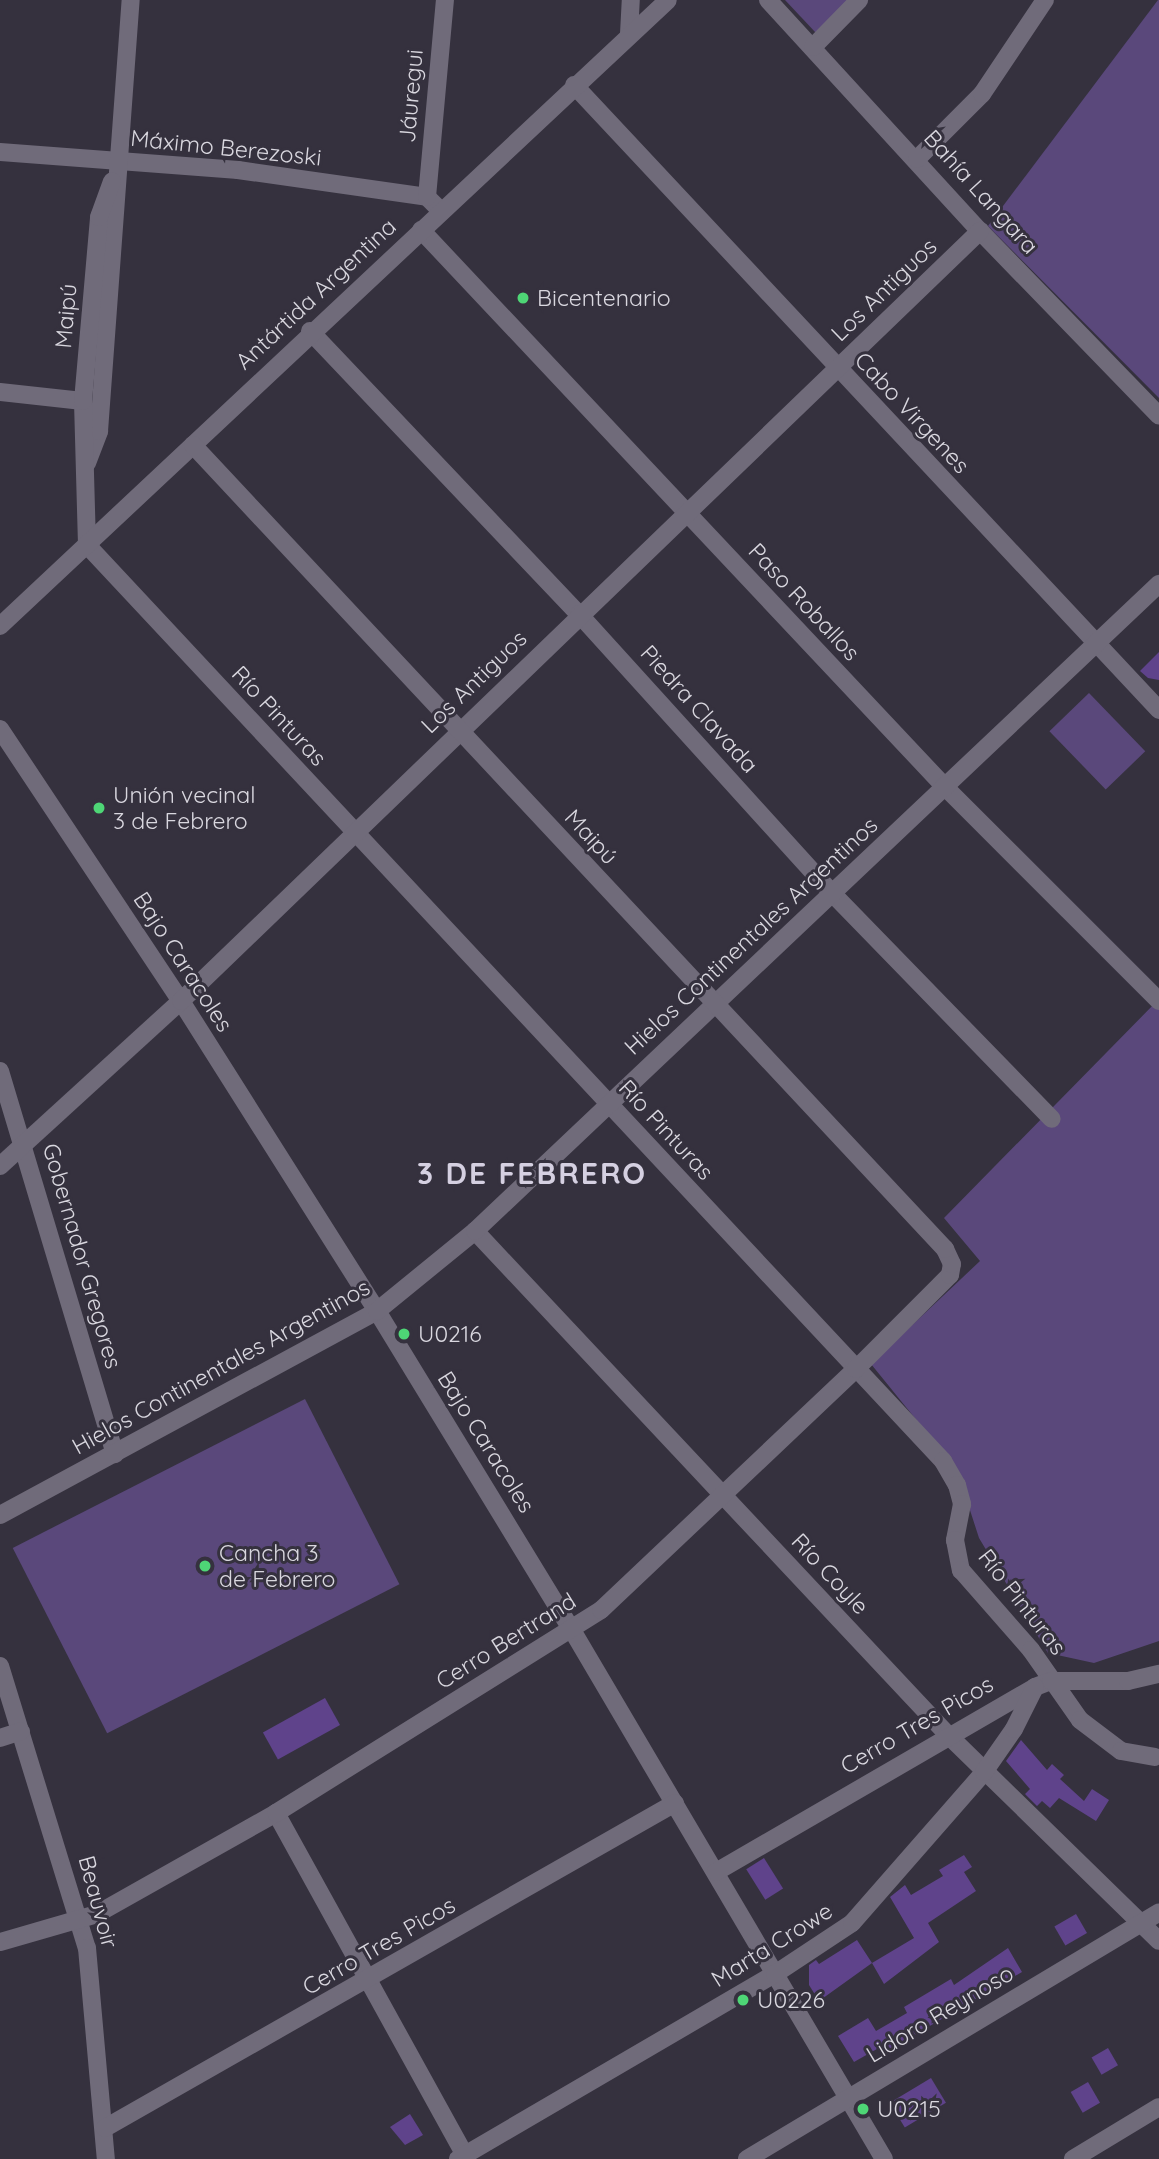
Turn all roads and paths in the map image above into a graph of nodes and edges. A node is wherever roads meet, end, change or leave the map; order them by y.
1 (131, 0) edge
2 (445, 0) edge
3 (631, 0) edge
4 (668, 0) edge
5 (768, 0) edge
6 (859, 0) edge
7 (1045, 0) edge
8 (629, 34) junction
9 (813, 47) junction
10 (574, 85) junction
11 (0, 152) edge
12 (918, 159) junction
13 (115, 168) junction
14 (427, 197) junction
15 (441, 211) junction
16 (421, 230) junction
17 (980, 231) junction
18 (310, 331) junction
19 (837, 369) junction
20 (0, 393) edge
21 (83, 401) junction
22 (1159, 416) edge
23 (192, 445) junction
24 (87, 463) junction
25 (687, 513) junction
26 (87, 545) junction
27 (1159, 584) edge
28 (579, 614) junction
29 (0, 625) edge
30 (1096, 645) junction
31 (1159, 710) edge
32 (0, 729) edge
33 (458, 731) junction
34 (944, 786) junction
35 (354, 833) junction
36 (832, 892) junction
37 (181, 1001) junction
38 (1159, 1002) edge
39 (714, 1004) junction
40 (0, 1071) edge
41 (609, 1105) junction
42 (1052, 1119) dead end
43 (24, 1147) junction
44 (0, 1166) edge
45 (475, 1231) junction
46 (952, 1264) joint
47 (377, 1311) junction
48 (856, 1368) junction
49 (115, 1454) junction
50 (723, 1496) junction
51 (0, 1516) edge
52 (572, 1630) junction
53 (0, 1666) edge
54 (1159, 1674) edge
55 (1043, 1684) junction
56 (20, 1731) junction
57 (947, 1734) junction
58 (0, 1738) edge
59 (1154, 1757) dead end
60 (984, 1772) junction
61 (675, 1802) junction
62 (276, 1813) junction
63 (716, 1872) junction
64 (1159, 1912) edge
65 (80, 1920) junction
66 (1142, 1922) junction
67 (1159, 1941) edge
68 (0, 1942) edge
69 (775, 1975) junction
70 (369, 1981) junction
71 (847, 2098) junction
72 (1159, 2107) edge
73 (105, 2128) junction
74 (463, 2158) edge
75 (106, 2159) edge
76 (747, 2159) edge
77 (884, 2159) edge
78 (1073, 2159) edge

1 - 13 street, Maipú
2 - 14 street, Jáuregui
3 - 8 street
4 - 8 street, Antártida Argentina
5 - 9 street, Bahía Langara
6 - 9 street
7 - 12 street
8 - 10 street, Antártida Argentina
9 - 12 street, Bahía Langara
10 - 15 street, Antártida Argentina
10 - 19 street, Cabo Virgenes
11 - 13 street, Máximo Berezoski
12 - 17 street, Bahía Langara
13 - 14 street, Máximo Berezoski
13 - 21 street, Maipú
13 - 24 street, Maipú
14 - 15 street
15 - 16 street, Antártida Argentina
16 - 18 street, Antártida Argentina
16 - 25 street, Paso Roballos
17 - 19 street, Los Antiguos
17 - 22 street, Bahía Langara
18 - 23 street, Antártida Argentina
18 - 28 street, Piedra Clavada
19 - 25 street, Los Antiguos
19 - 30 street, Cabo Virgenes
20 - 21 street
21 - 24 street, Maipú
23 - 26 street, Antártida Argentina
23 - 33 street, Maipú
24 - 26 street, Maipú
25 - 28 street, Los Antiguos
25 - 34 street, Paso Roballos
26 - 29 street, Antártida Argentina
26 - 35 street, Río Pinturas
27 - 30 street, Hielos Continentales Argentinos
28 - 33 street, Los Antiguos
28 - 36 street, Piedra Clavada
30 - 31 street, Cabo Virgenes
30 - 34 street, Hielos Continentales Argentinos
32 - 37 street, Bajo Caracoles
33 - 35 street, Los Antiguos
33 - 39 street, Maipú
34 - 36 street, Hielos Continentales Argentinos
34 - 38 street, Paso Roballos
35 - 37 street, Los Antiguos
35 - 41 street, Río Pinturas
36 - 39 street, Hielos Continentales Argentinos
36 - 42 street, Piedra Clavada
37 - 43 street, Los Antiguos
37 - 47 street, Bajo Caracoles
39 - 41 street, Hielos Continentales Argentinos
39 - 46 street, Maipú
40 - 43 street, Gobernador Gregores
41 - 45 street, Hielos Continentales Argentinos
41 - 48 street, Río Pinturas
43 - 44 street, Los Antiguos
43 - 49 street, Gobernador Gregores
45 - 47 street, Hielos Continentales Argentinos
45 - 50 street, Río Coyle
46 - 48 street, Cerro Bertrand
47 - 49 street, Hielos Continentales Argentinos
47 - 52 street, Bajo Caracoles
48 - 50 street, Cerro Bertrand
48 - 55 street, Río Pinturas
49 - 51 street, Hielos Continentales Argentinos
50 - 52 street, Cerro Bertrand
50 - 57 street, Río Coyle
52 - 61 street, Bajo Caracoles
52 - 62 street, Cerro Bertrand
53 - 56 street, Beauvoir
54 - 55 street, Cerro Tres Picos
55 - 57 street, Cerro Tres Picos
55 - 59 street, Río Pinturas
55 - 60 street, Marta Crowe
56 - 58 street
56 - 65 street, Beauvoir
57 - 60 street, Río Coyle
57 - 63 street, Cerro Tres Picos
60 - 66 street, Río Coyle
60 - 69 street, Marta Crowe
61 - 63 street, Bajo Caracoles
61 - 70 street, Cerro Tres Picos
62 - 65 street, Cerro Bertrand
62 - 70 street
63 - 69 street, Bajo Caracoles
64 - 66 street, Lidoro Reynoso
65 - 68 street, Cerro Bertrand
65 - 73 street, Beauvoir
66 - 67 street, Río Coyle
66 - 71 street, Lidoro Reynoso
69 - 71 street, Bajo Caracoles
69 - 74 street, Marta Crowe
70 - 73 street, Cerro Tres Picos
70 - 74 street
71 - 76 street, Lidoro Reynoso
71 - 77 street, Bajo Caracoles
72 - 78 street
73 - 75 street, Beauvoir

